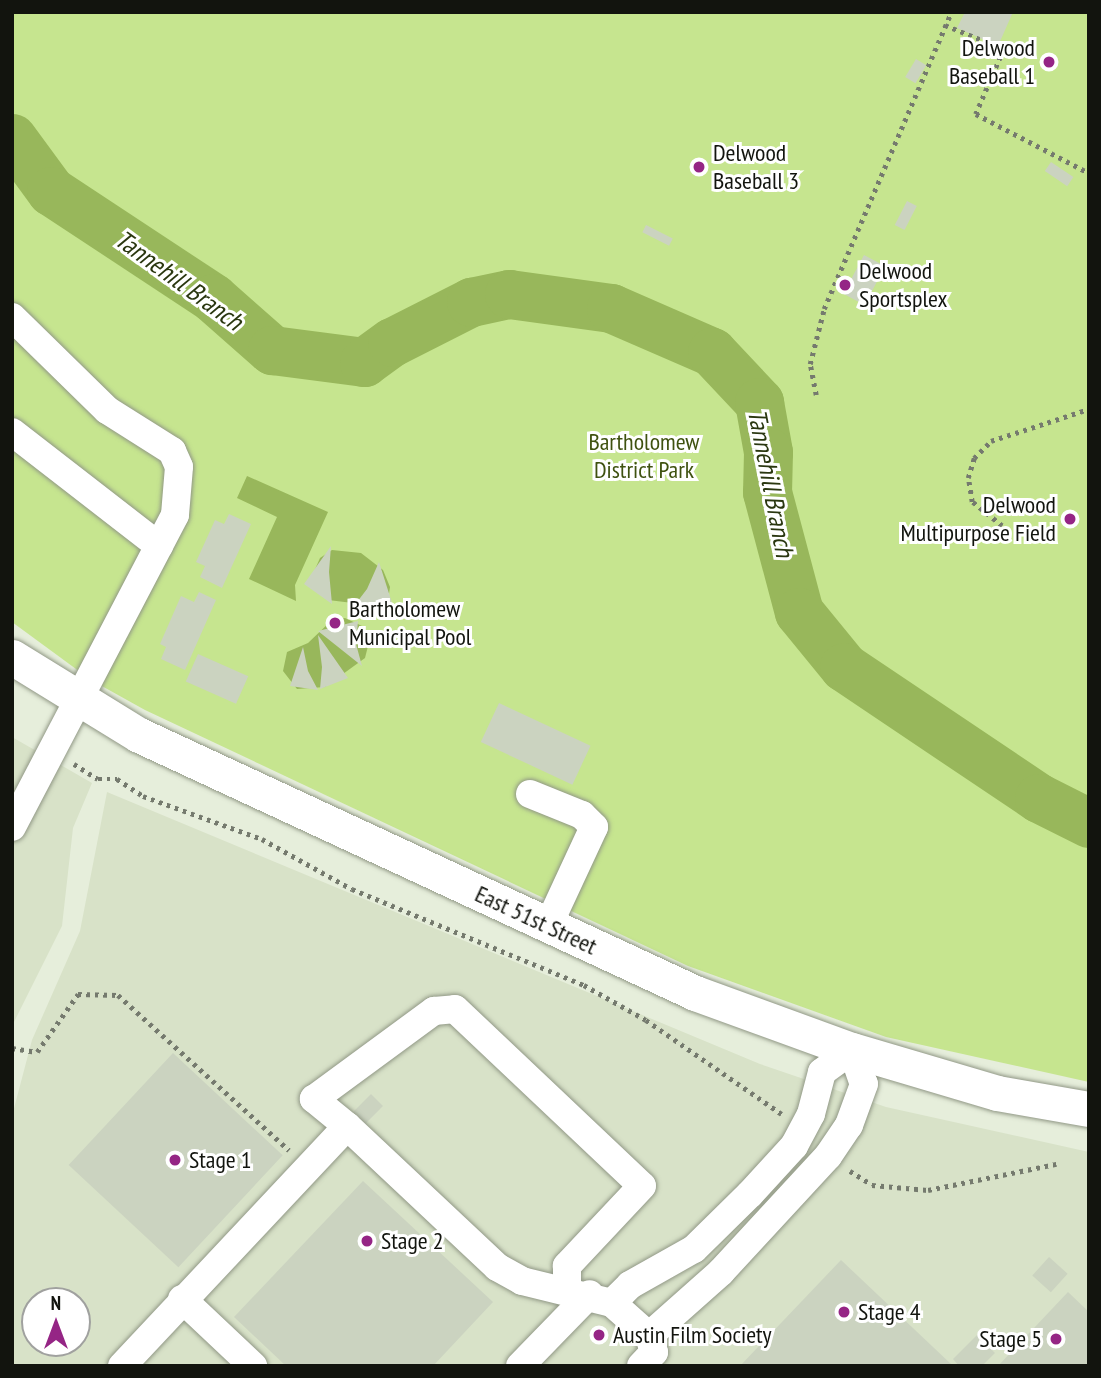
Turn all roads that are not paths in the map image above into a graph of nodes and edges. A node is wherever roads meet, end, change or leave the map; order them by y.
1 (12, 317) edge
2 (12, 432) edge
3 (159, 546) junction
4 (12, 657) edge
5 (80, 701) junction
6 (530, 794) dead end
7 (12, 827) edge
8 (548, 926) junction
9 (852, 1050) junction
10 (1089, 1109) edge
11 (347, 1126) junction
12 (714, 1230) junction
13 (739, 1252) junction
14 (589, 1295) junction
15 (182, 1299) junction
16 (649, 1336) junction
17 (122, 1366) edge
18 (253, 1366) edge
19 (520, 1366) edge
20 (642, 1366) edge

1 - 3 lane
2 - 3 lane
3 - 5 lane
4 - 5 main road, East 51st Street
5 - 7 lane
5 - 8 main road, East 51st Street
6 - 8 lane
8 - 9 main road, East 51st Street
9 - 10 main road, East 51st Street
9 - 12 lane
9 - 13 lane
11 - 14 lane
11 - 14 lane
11 - 15 lane
12 - 13 lane
12 - 14 lane
13 - 16 lane
14 - 16 lane
14 - 19 lane
15 - 17 lane
15 - 18 lane
16 - 20 lane

